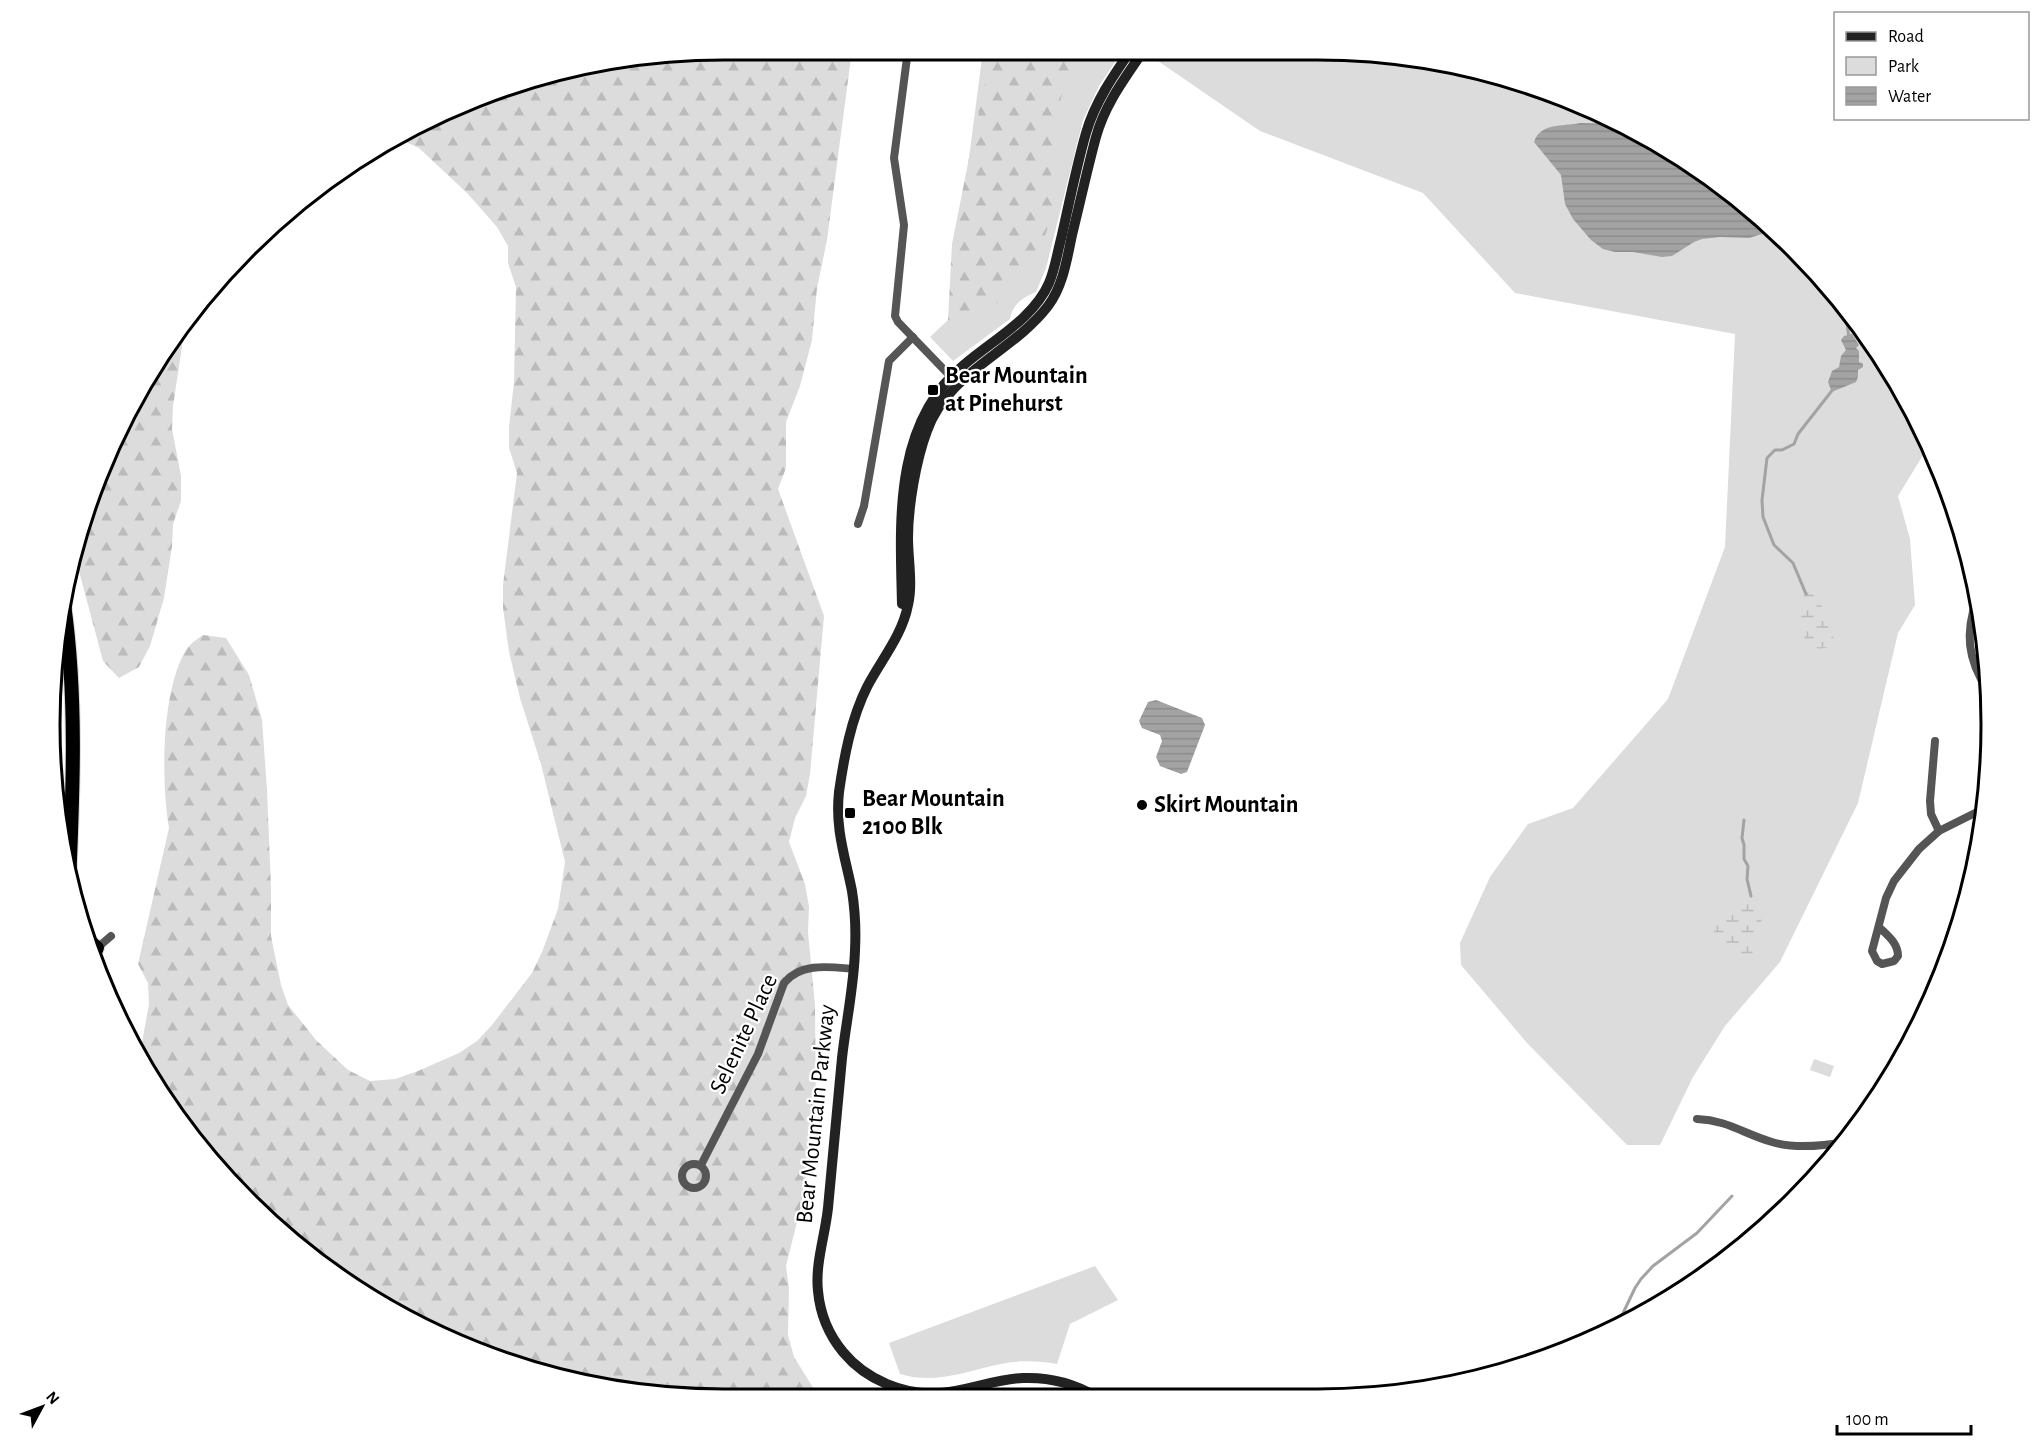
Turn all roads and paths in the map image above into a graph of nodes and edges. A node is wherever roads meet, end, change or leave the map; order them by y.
1 (907, 60) edge
2 (1124, 60) edge
3 (1137, 60) edge
4 (913, 337) junction
5 (954, 380) junction
6 (858, 524) dead end
7 (1971, 616) edge
8 (67, 632) edge
9 (1980, 679) edge
10 (1935, 741) dead end
11 (1975, 813) edge
12 (1939, 831) junction
13 (70, 836) edge
14 (1878, 927) junction
15 (111, 936) dead end
16 (98, 945) edge
17 (854, 969) junction
18 (1697, 1119) dead end
19 (1832, 1143) edge
20 (701, 1165) dead end
21 (903, 1389) edge
22 (961, 1389) edge
23 (1080, 1389) edge

1 - 4 street
2 - 5 street, Bear Mountain Parkway
3 - 5 street, Bear Mountain Parkway
4 - 5 street
4 - 6 street
5 - 17 street, Bear Mountain Parkway
7 - 9 street
8 - 13 highway
10 - 12 street
11 - 12 street
12 - 14 street
14 - 14 street
15 - 16 street
17 - 20 street, Selenite Place
17 - 21 street, Bear Mountain Parkway
18 - 19 street
22 - 23 street, Bear Mountain Parkway

